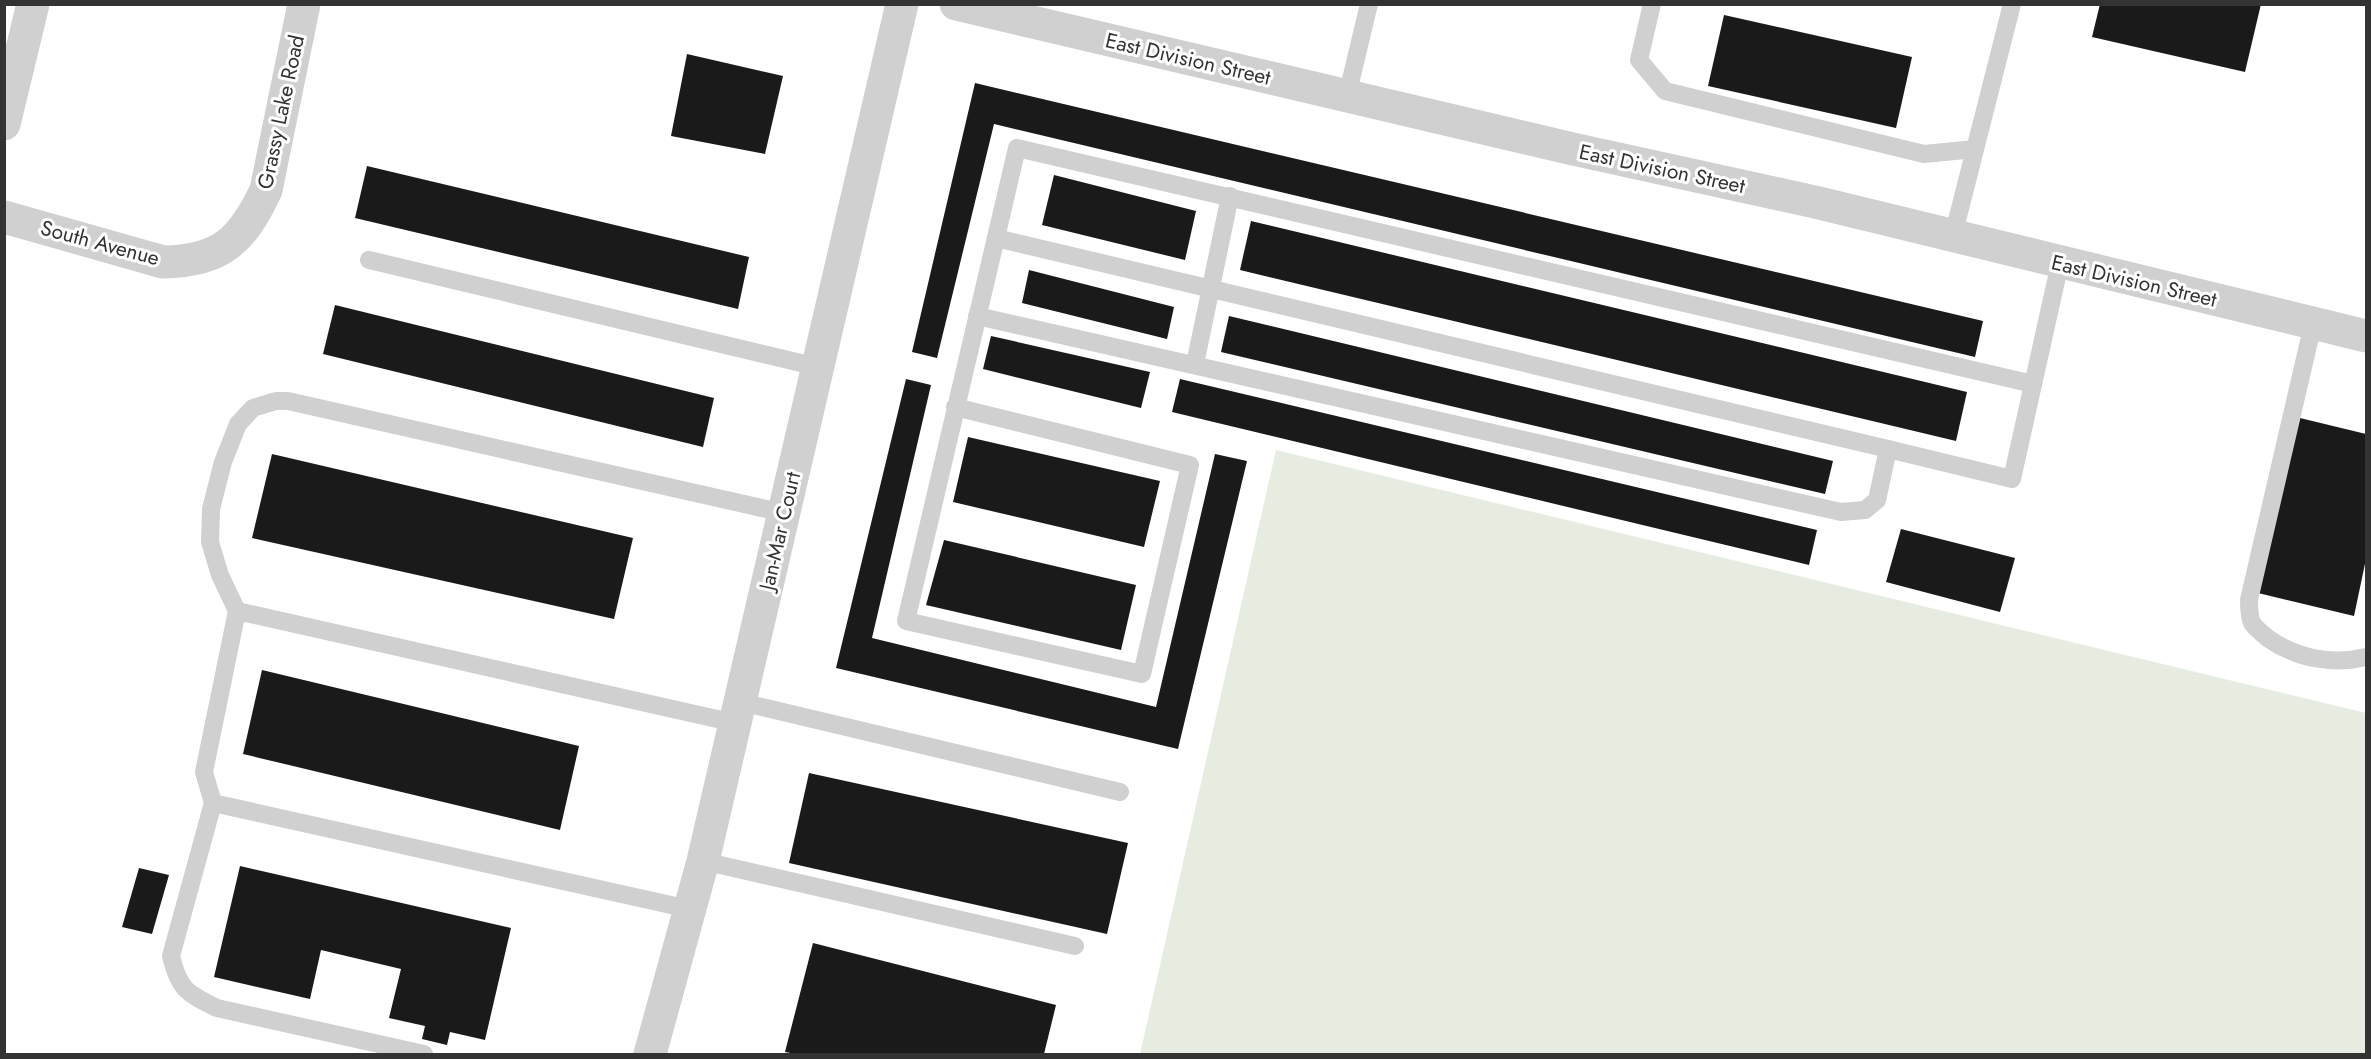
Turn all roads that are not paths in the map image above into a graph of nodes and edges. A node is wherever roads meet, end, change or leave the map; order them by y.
1 (33, 4) edge
2 (304, 4) edge
3 (902, 4) edge
4 (956, 4) edge
5 (1369, 4) edge
6 (1652, 4) edge
7 (2012, 4) edge
8 (1347, 96) junction
9 (4, 124) edge
10 (1975, 149) junction
11 (1230, 196) junction
12 (4, 217) edge
13 (253, 217) joint
14 (1953, 236) junction
15 (996, 238) junction
16 (369, 260) dead end
17 (2060, 263) junction
18 (1210, 289) junction
19 (977, 316) junction
20 (2313, 324) junction
21 (2367, 336) edge
22 (1195, 364) junction
23 (818, 367) junction
24 (2033, 384) junction
25 (955, 407) junction
26 (1888, 449) junction
27 (784, 513) junction
28 (237, 610) junction
29 (2367, 657) edge
30 (738, 712) junction
31 (1120, 792) dead end
32 (213, 803) junction
33 (703, 861) junction
34 (689, 909) junction
35 (1075, 946) dead end
36 (424, 1054) edge
37 (650, 1054) edge

1 - 9 street
2 - 13 street, Grassy Lake Road
3 - 23 street, Jan-Mar Court
4 - 8 street, East Division Street
5 - 8 lane
6 - 10 lane
7 - 10 lane
8 - 14 street, East Division Street
10 - 14 lane
11 - 15 lane
11 - 18 lane
11 - 24 lane
12 - 13 street, South Avenue
14 - 17 street, East Division Street
15 - 18 lane
15 - 19 lane
16 - 23 lane
17 - 20 street, East Division Street
17 - 24 lane
18 - 22 lane
18 - 26 lane
19 - 22 lane
19 - 25 lane
20 - 21 street, East Division Street
20 - 29 lane
22 - 26 lane
23 - 27 street, Jan-Mar Court
24 - 26 lane
25 - 25 lane
27 - 28 lane
27 - 30 street, Jan-Mar Court
28 - 30 lane
28 - 32 lane
30 - 31 lane
30 - 33 street, Jan-Mar Court
32 - 34 lane
32 - 36 lane
33 - 34 street, Jan-Mar Court
33 - 35 lane
34 - 37 street, Jan-Mar Court

